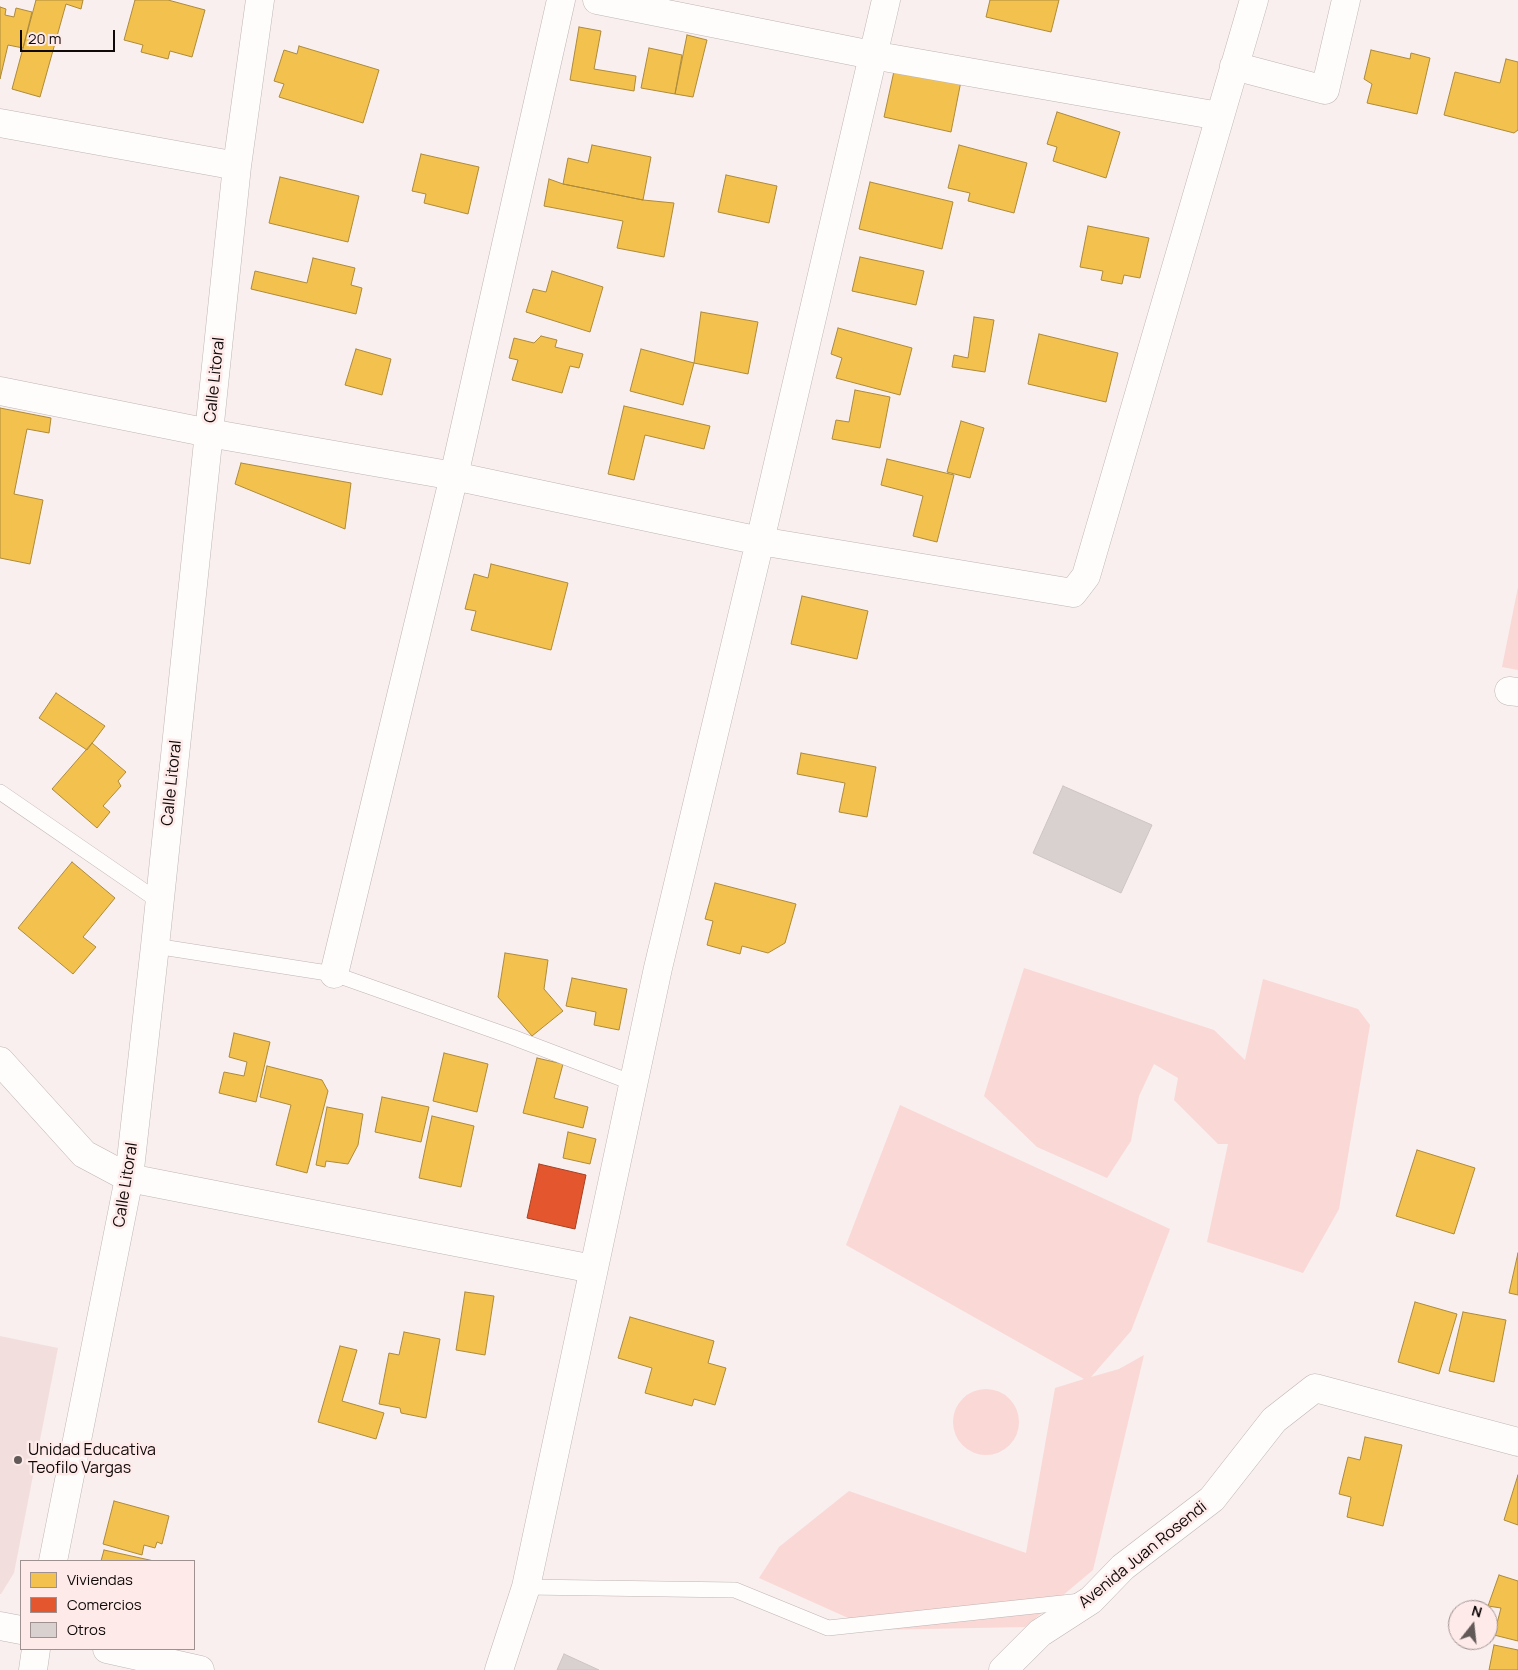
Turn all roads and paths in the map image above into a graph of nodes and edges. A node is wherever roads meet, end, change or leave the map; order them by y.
1 (260, 0) edge
2 (561, 0) edge
3 (598, 0) edge
4 (886, 0) edge
5 (1254, 0) edge
6 (1346, 0) edge
7 (872, 55) junction
8 (1234, 66) junction
9 (1219, 116) junction
10 (0, 123) edge
11 (237, 166) junction
12 (0, 391) edge
13 (209, 433) junction
14 (454, 476) junction
15 (760, 541) junction
16 (0, 792) edge
17 (160, 902) junction
18 (155, 946) junction
19 (334, 974) junction
20 (0, 1061) edge
21 (633, 1083) junction
22 (129, 1178) junction
23 (593, 1270) junction
24 (1518, 1442) edge
25 (53, 1560) edge
26 (526, 1587) junction
27 (1090, 1600) junction
28 (0, 1626) edge
29 (20, 1630) edge
30 (36, 1650) edge
31 (111, 1650) edge
32 (33, 1670) edge
33 (200, 1670) edge
34 (499, 1670) edge
35 (1003, 1670) edge

1 - 11 street, Calle Litoral
2 - 14 street
3 - 7 street
4 - 7 street
5 - 8 street
6 - 8 street
7 - 9 street
7 - 15 street
8 - 9 street
9 - 15 street
10 - 11 street
11 - 13 street, Calle Litoral
12 - 13 street
13 - 14 street
13 - 17 street, Calle Litoral
14 - 15 street
14 - 19 street
15 - 21 street
16 - 17 lane
17 - 18 street, Calle Litoral
18 - 19 lane
18 - 22 street, Calle Litoral
19 - 21 lane
20 - 22 street
21 - 23 street
22 - 23 street
22 - 25 street, Calle Litoral
23 - 26 street
24 - 27 street, Avenida Juan Rosendi
26 - 27 lane
26 - 34 street
27 - 35 street, Avenida Juan Rosendi
28 - 29 street
30 - 32 street
31 - 33 street

